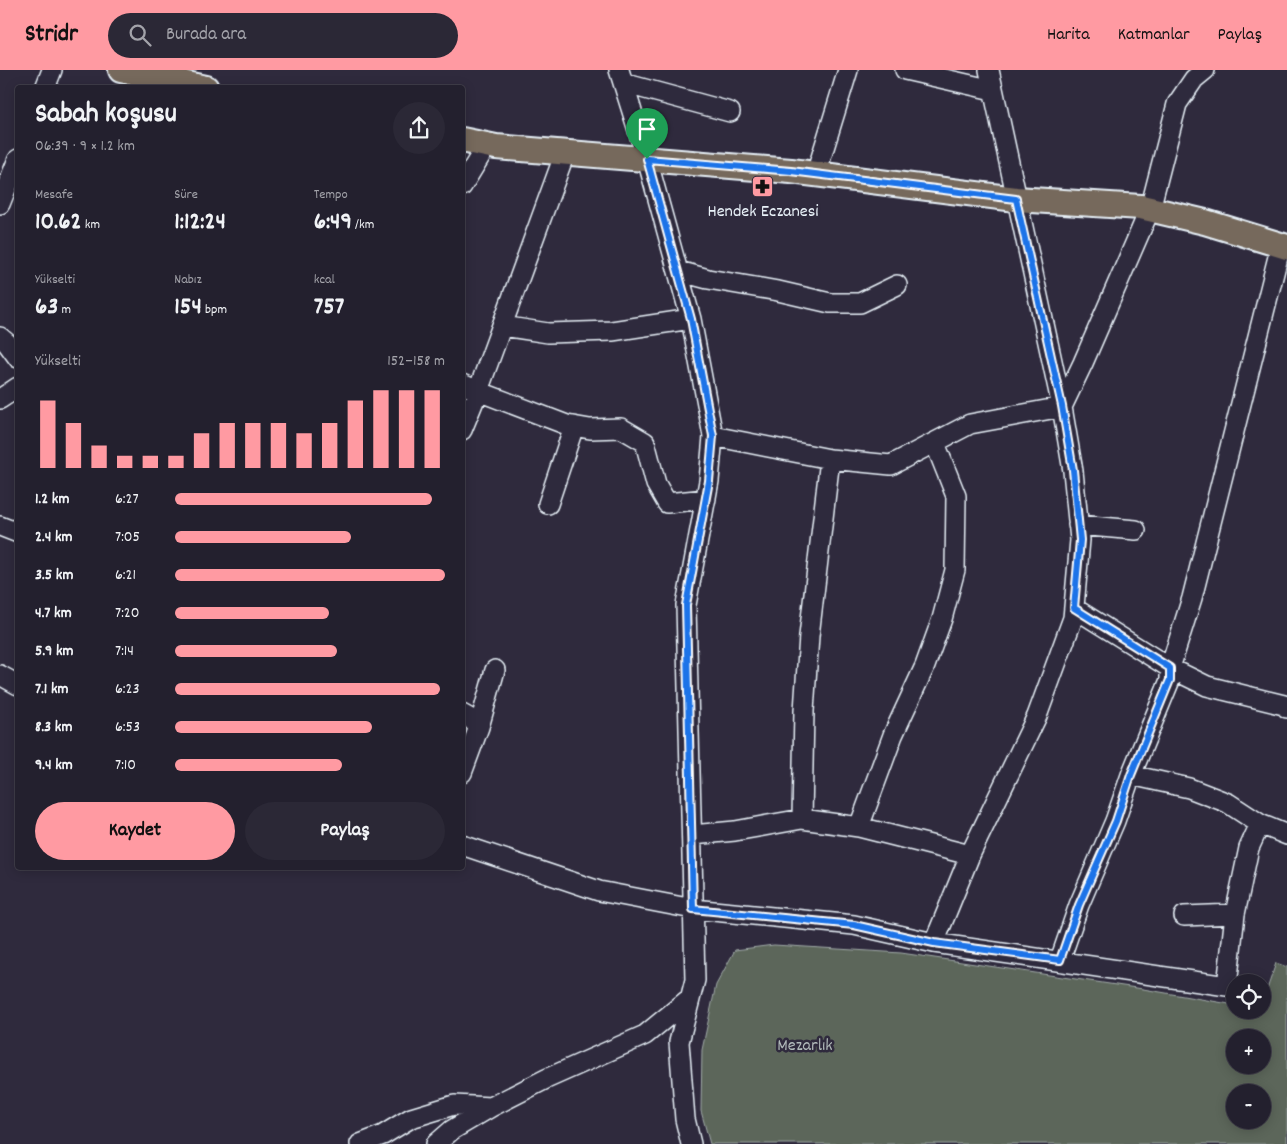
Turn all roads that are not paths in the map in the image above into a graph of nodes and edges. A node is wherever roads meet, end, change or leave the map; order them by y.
1 (52, 70) edge
2 (121, 70) edge
3 (848, 70) edge
4 (905, 70) edge
5 (989, 70) edge
6 (1205, 70) edge
7 (621, 76) edge
8 (170, 79) edge
9 (46, 85) edge
10 (194, 85) edge
11 (993, 90) junction
12 (730, 112) dead end
13 (465, 141) edge
14 (487, 145) junction
15 (565, 153) junction
16 (647, 159) junction
17 (15, 170) edge
18 (816, 174) junction
19 (465, 181) edge
20 (1016, 199) junction
21 (6, 203) edge
22 (1150, 209) junction
23 (1284, 246) edge
24 (678, 271) junction
25 (897, 285) dead end
26 (691, 319) junction
27 (502, 326) junction
28 (0, 337) edge
29 (15, 353) edge
30 (470, 387) edge
31 (15, 389) edge
32 (0, 399) edge
33 (1062, 406) junction
34 (465, 414) edge
35 (574, 426) junction
36 (713, 436) junction
37 (935, 443) junction
38 (830, 459) junction
39 (706, 499) junction
40 (548, 504) dead end
41 (1078, 525) junction
42 (0, 526) edge
43 (1136, 530) dead end
44 (15, 532) edge
45 (1074, 608) junction
46 (1170, 668) junction
47 (496, 670) dead end
48 (0, 675) edge
49 (15, 683) edge
50 (1286, 704) edge
51 (465, 716) edge
52 (479, 727) junction
53 (465, 765) edge
54 (1131, 775) junction
55 (802, 819) junction
56 (1260, 824) junction
57 (859, 827) junction
58 (692, 835) junction
59 (1287, 835) edge
60 (465, 846) edge
61 (970, 855) junction
62 (693, 909) junction
63 (1235, 914) junction
64 (1184, 916) dead end
65 (934, 943) junction
66 (1060, 960) junction
67 (690, 998) junction
68 (491, 1107) junction
69 (360, 1144) edge
70 (436, 1144) edge
71 (691, 1144) edge

1 - 9 street
2 - 8 main road
3 - 18 street
4 - 11 street
5 - 11 street
6 - 22 street
7 - 12 street
7 - 16 street
8 - 10 main road
11 - 20 street
13 - 14 main road
14 - 15 main road
14 - 19 street
15 - 16 main road
15 - 27 street
16 - 18 main road
16 - 24 street
17 - 21 street
18 - 20 main road
20 - 22 main road
20 - 33 street
22 - 23 main road
22 - 33 street
23 - 46 street
24 - 25 street
24 - 26 street
26 - 27 street
26 - 36 street
27 - 30 street
28 - 29 street
30 - 34 street
30 - 35 street
31 - 32 street
33 - 37 street
33 - 41 street
35 - 39 street
35 - 40 street
36 - 38 street
36 - 39 street
37 - 38 street
37 - 57 street
38 - 55 street
39 - 58 street
41 - 43 street
41 - 45 street
42 - 44 street
45 - 46 street
45 - 61 street
46 - 50 street
46 - 54 street
47 - 52 street
48 - 49 street
51 - 52 street
52 - 53 street
54 - 56 street
54 - 66 street
55 - 57 street
55 - 58 street
56 - 59 street
56 - 63 street
57 - 61 street
58 - 62 street
60 - 62 street
61 - 65 street
62 - 65 street
62 - 67 street
63 - 64 street
63 - 66 street
65 - 66 street
67 - 68 street
67 - 71 street
68 - 69 street
68 - 70 street

